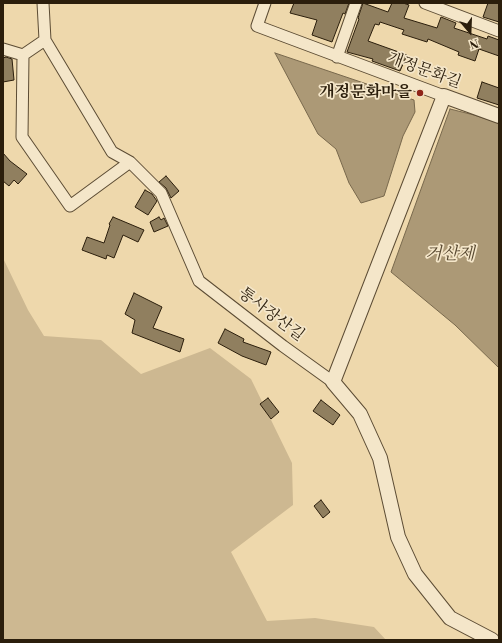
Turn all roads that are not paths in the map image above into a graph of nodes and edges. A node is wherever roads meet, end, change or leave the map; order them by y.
1 (44, 3) edge
2 (265, 3) edge
3 (356, 3) edge
4 (424, 3) edge
5 (499, 31) edge
6 (45, 40) junction
7 (3, 49) edge
8 (23, 55) junction
9 (337, 57) junction
10 (444, 96) junction
11 (499, 116) edge
12 (130, 162) junction
13 (333, 382) junction
14 (492, 640) edge

1 - 6 street, 통사장산길
2 - 9 street, 개정문화길
3 - 9 street
4 - 5 street
6 - 8 street
6 - 12 street, 통사장산길
7 - 8 street
8 - 12 street
9 - 10 street, 개정문화길
10 - 11 street, 개정문화길
10 - 13 street
12 - 13 street, 통사장산길
13 - 14 street, 통사장산길

